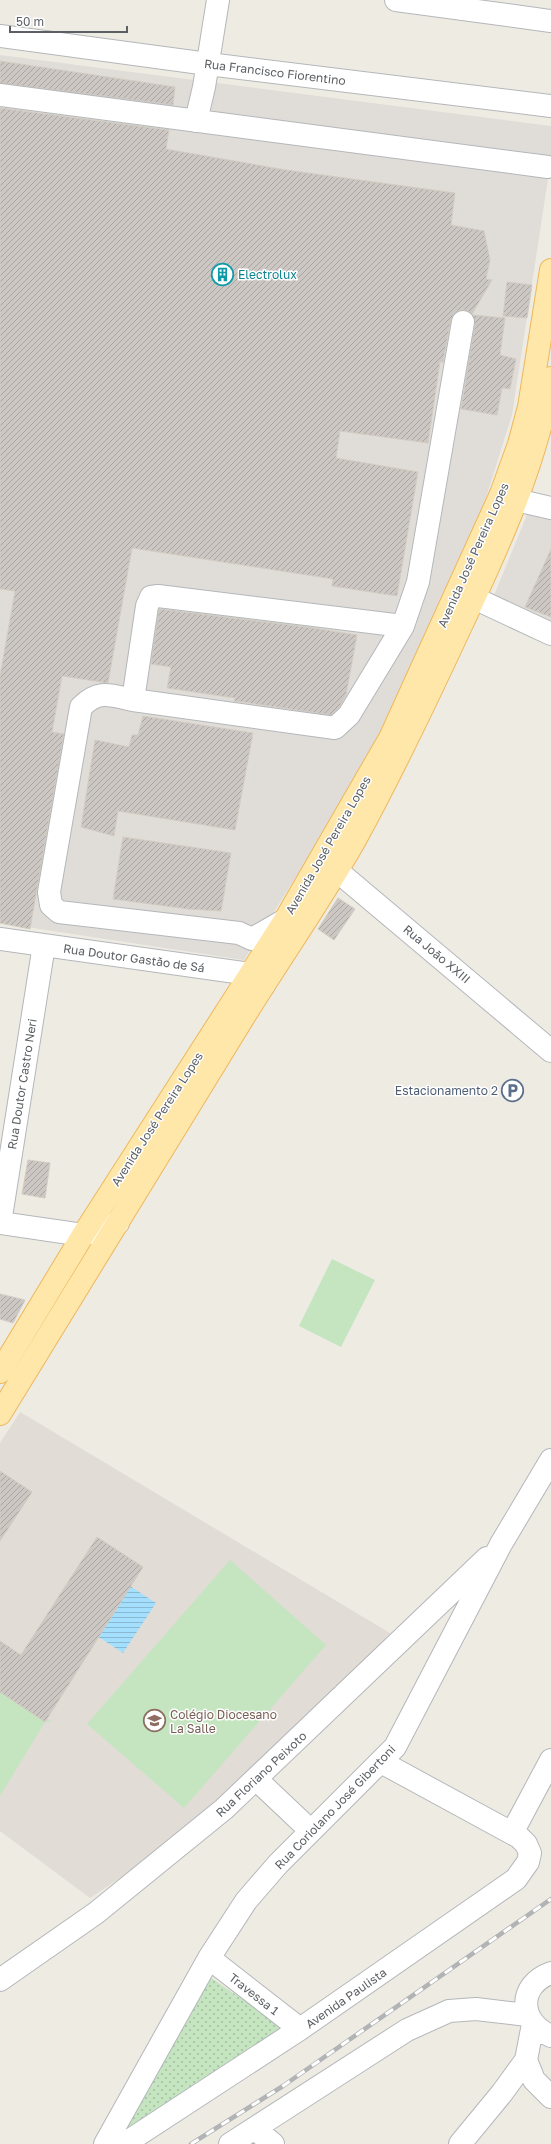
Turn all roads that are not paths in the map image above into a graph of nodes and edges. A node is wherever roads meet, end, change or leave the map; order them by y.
1 (218, 0) edge
2 (396, 0) edge
3 (551, 21) edge
4 (0, 36) edge
5 (208, 64) junction
6 (0, 95) edge
7 (551, 106) edge
8 (196, 121) junction
9 (548, 167) dead end
10 (551, 270) edge
11 (549, 297) edge
12 (463, 322) dead end
13 (551, 378) edge
14 (509, 497) junction
15 (551, 508) edge
16 (467, 594) junction
17 (403, 626) junction
18 (551, 634) edge
19 (133, 700) junction
20 (329, 864) junction
21 (293, 924) junction
22 (0, 939) edge
23 (44, 945) junction
24 (257, 980) junction
25 (551, 1052) edge
26 (0, 1223) edge
27 (118, 1223) junction
28 (83, 1235) junction
29 (0, 1372) edge
30 (0, 1414) edge
31 (549, 1468) edge
32 (501, 1544) junction
33 (551, 1760) edge
34 (382, 1762) junction
35 (257, 1780) junction
36 (311, 1831) junction
37 (512, 1833) junction
38 (209, 1958) junction
39 (551, 1973) edge
40 (0, 1980) edge
41 (530, 2019) junction
42 (300, 2029) junction
43 (551, 2036) edge
44 (526, 2060) junction
45 (551, 2097) edge
46 (254, 2129) junction
47 (105, 2144) edge
48 (124, 2144) edge
49 (230, 2144) edge
50 (273, 2144) edge
51 (460, 2144) edge

1 - 5 street
2 - 3 street
4 - 5 street, Rua Francisco Fiorentino
5 - 7 street, Rua Francisco Fiorentino
5 - 8 street
6 - 8 street
8 - 9 street
10 - 11 main road, Avenida José Pereira Lopes
11 - 14 main road, Avenida José Pereira Lopes
12 - 17 street
13 - 14 main road, Avenida José Pereira Lopes
14 - 15 street
14 - 16 main road, Avenida José Pereira Lopes
16 - 18 street
16 - 20 main road, Avenida José Pereira Lopes
17 - 19 street
17 - 19 street
19 - 21 street
20 - 21 main road, Avenida José Pereira Lopes
20 - 25 street, Rua João XXIII
21 - 24 main road, Avenida José Pereira Lopes
22 - 23 street, Rua Doutor Gastão de Sá
23 - 24 street, Rua Doutor Gastão de Sá
23 - 26 street, Rua Doutor Castro Neri
24 - 27 main road, Avenida José Pereira Lopes
24 - 28 main road, Avenida José Pereira Lopes
26 - 28 street
27 - 28 street
27 - 30 main road, Avenida José Pereira Lopes
28 - 29 main road, Avenida José Pereira Lopes
31 - 32 street, Rua Coriolano José Gibertoni
32 - 34 street, Rua Coriolano José Gibertoni
32 - 35 street, Rua Floriano Peixoto
33 - 37 street
34 - 36 street, Rua Coriolano José Gibertoni
34 - 37 street
35 - 36 street
35 - 40 street, Rua Floriano Peixoto
36 - 38 street, Rua Coriolano José Gibertoni
37 - 42 street, Avenida Paulista
38 - 42 street, Travessa 1
38 - 47 street, Rua Coriolano José Gibertoni
39 - 41 street
41 - 43 street
41 - 44 street
41 - 46 street
42 - 48 street, Avenida Paulista
44 - 45 street
44 - 51 street
46 - 49 street
46 - 50 street

